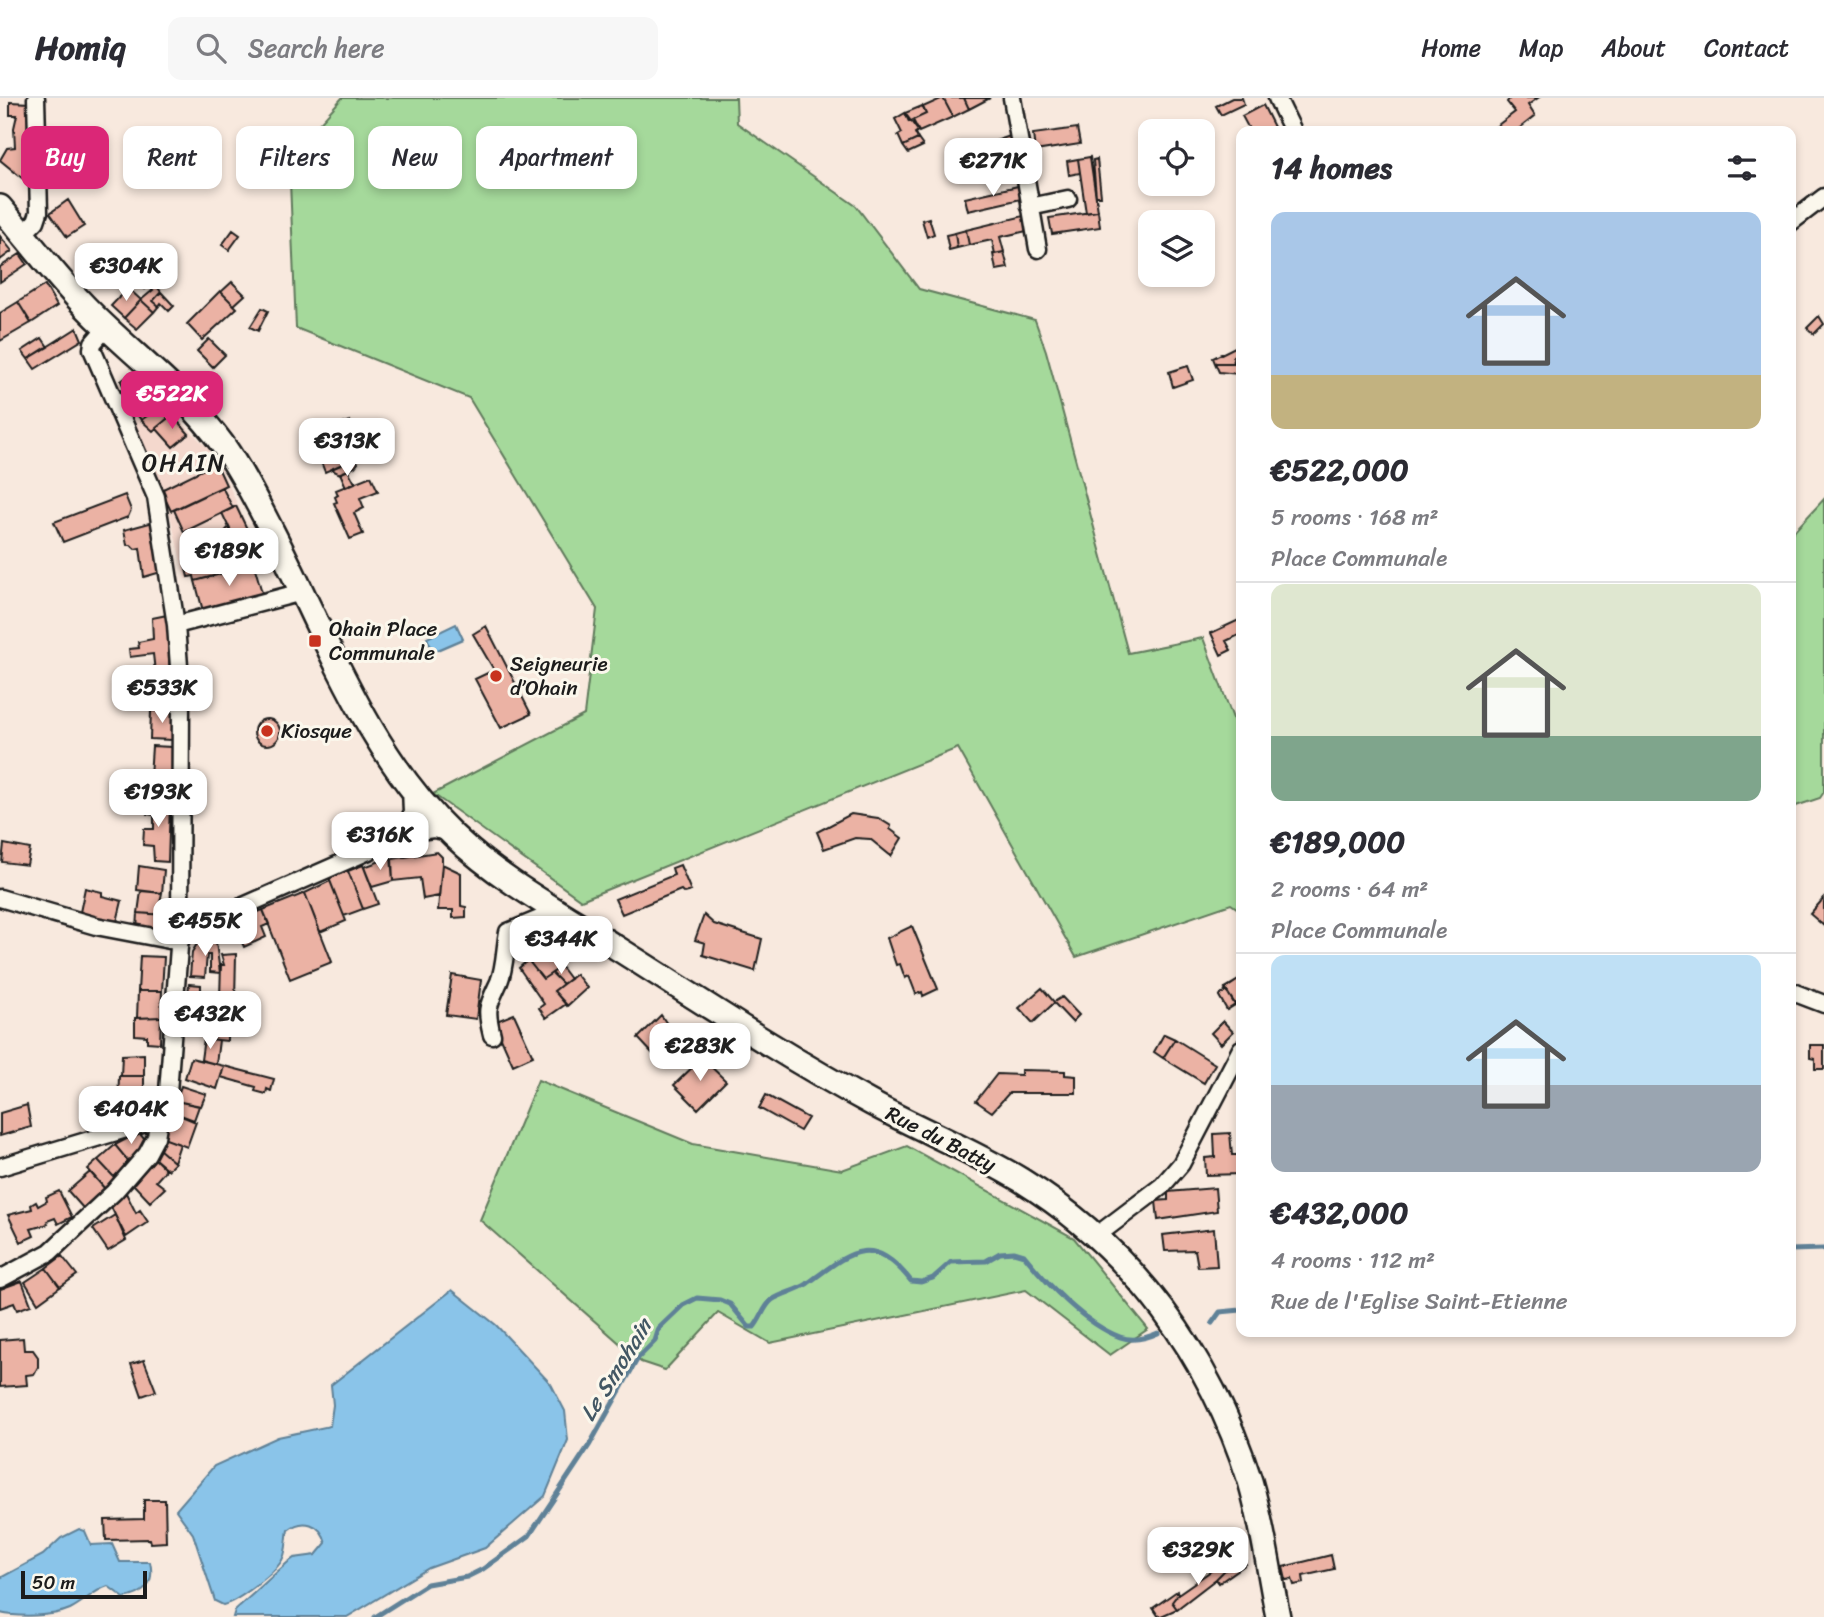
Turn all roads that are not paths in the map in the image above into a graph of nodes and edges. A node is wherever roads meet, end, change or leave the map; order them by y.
1 (36, 98) edge
2 (1012, 98) edge
3 (1277, 98) edge
4 (1291, 126) edge
5 (1824, 197) edge
6 (1068, 199) dead end
7 (0, 207) edge
8 (1030, 207) junction
9 (1796, 218) edge
10 (23, 234) junction
11 (1038, 249) dead end
12 (106, 328) junction
13 (302, 593) junction
14 (176, 625) junction
15 (411, 788) junction
16 (450, 832) junction
17 (405, 835) junction
18 (0, 898) edge
19 (559, 911) junction
20 (180, 938) junction
21 (1796, 993) edge
22 (1824, 1004) edge
23 (492, 1035) dead end
24 (1236, 1058) edge
25 (159, 1118) junction
26 (0, 1167) edge
27 (1096, 1236) junction
28 (0, 1279) edge
29 (1278, 1617) edge

1 - 10 street
2 - 8 street
3 - 4 street
5 - 9 street
6 - 8 street
7 - 10 main road, Rue du Batty
8 - 11 street
10 - 12 main road, Rue du Batty
12 - 13 main road, Rue du Batty
12 - 14 street
13 - 14 street
13 - 15 main road, Rue du Batty
14 - 20 street
15 - 16 main road, Rue du Batty
15 - 17 street
16 - 17 street
16 - 19 main road, Rue du Batty
17 - 20 street
18 - 20 street
19 - 23 street
19 - 27 main road, Rue du Batty
20 - 25 street
21 - 22 street
24 - 27 street
25 - 26 street
25 - 28 street
27 - 29 main road, Rue du Batty

